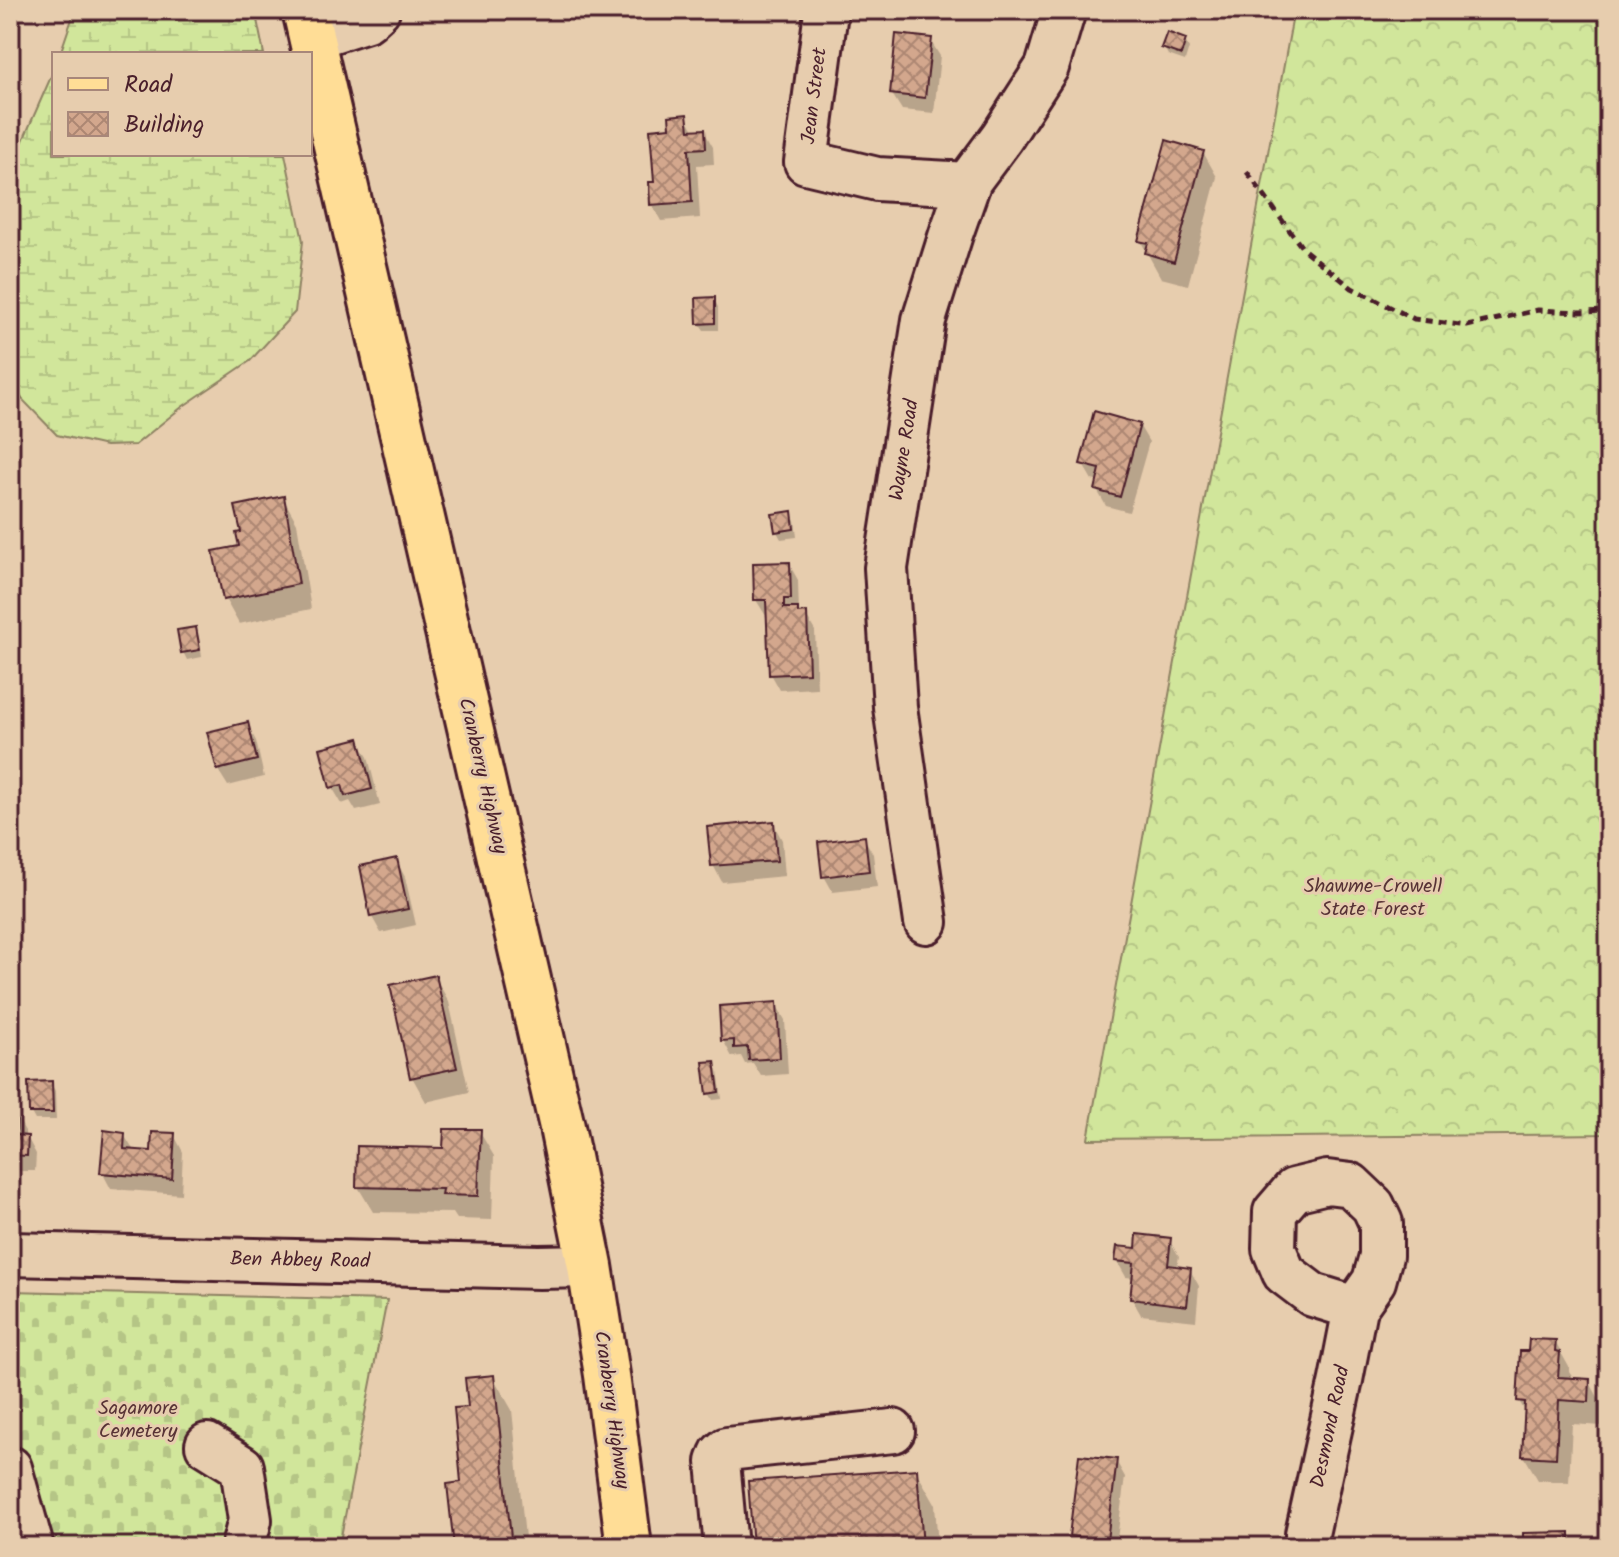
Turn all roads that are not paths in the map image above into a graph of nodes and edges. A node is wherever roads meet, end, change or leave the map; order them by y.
1 (378, 10) edge
2 (824, 10) edge
3 (1064, 10) edge
4 (308, 24) edge
5 (968, 184) junction
6 (926, 922) dead end
7 (10, 1254) edge
8 (590, 1266) junction
9 (1355, 1308) dead end
10 (893, 1431) dead end
11 (207, 1445) dead end
12 (10, 1468) edge
13 (32, 1547) edge
14 (243, 1547) edge
15 (629, 1547) edge
16 (726, 1547) edge
17 (1307, 1547) edge

1 - 4 street
2 - 5 street, Jean Street
3 - 5 street, Wayne Road
4 - 8 main road, Cranberry Highway
5 - 6 street, Wayne Road
7 - 8 street, Ben Abbey Road
8 - 15 main road, Cranberry Highway
9 - 17 street, Desmond Road
10 - 16 street
11 - 14 street
12 - 13 street

